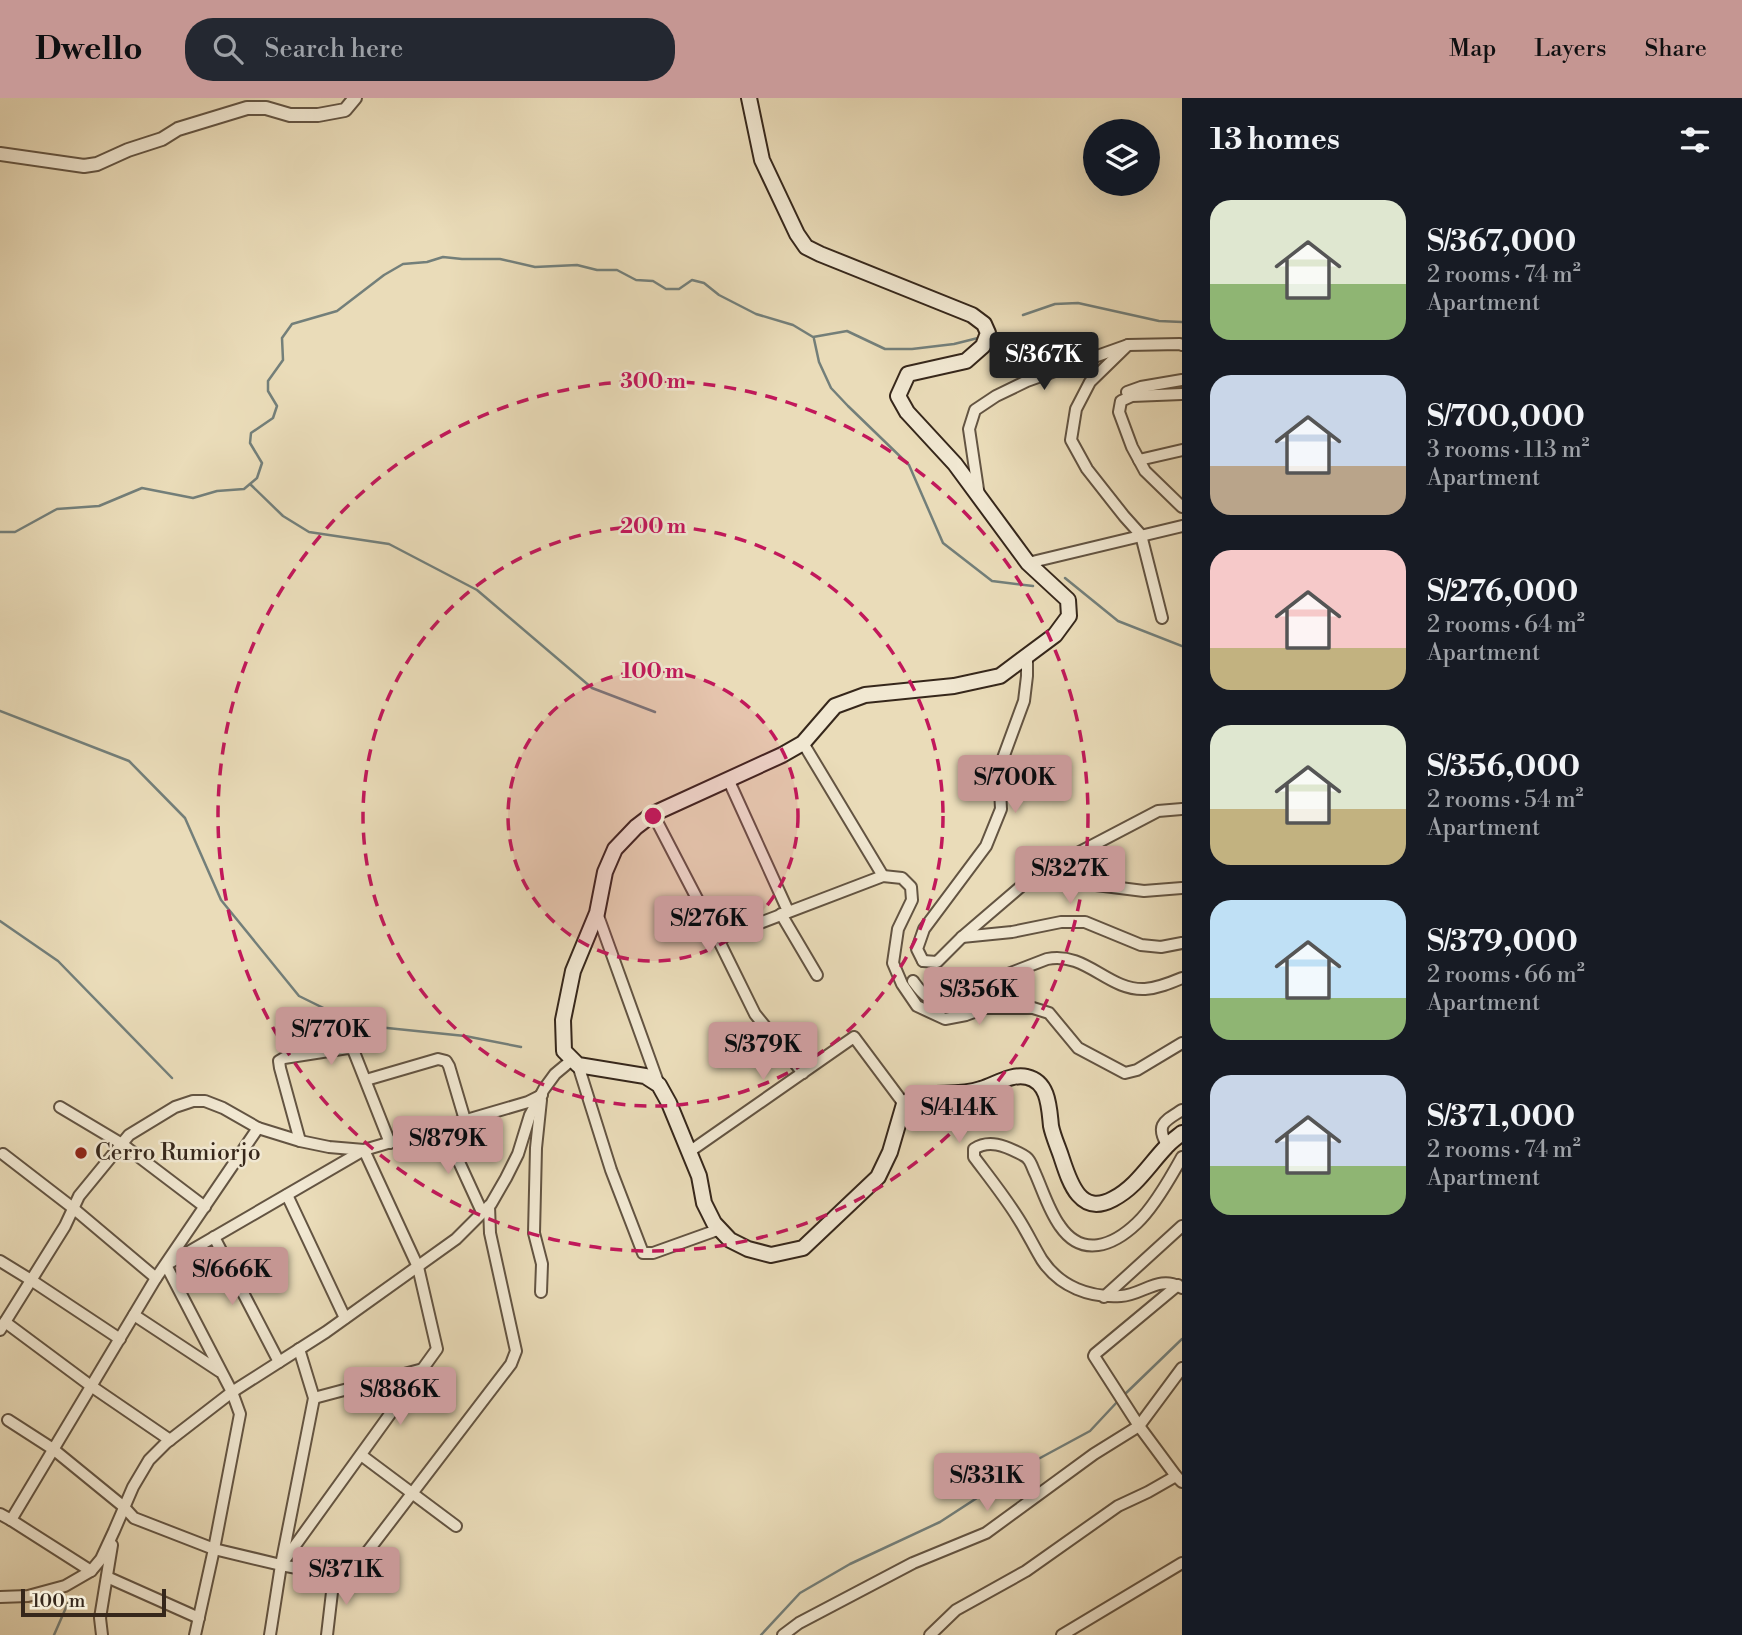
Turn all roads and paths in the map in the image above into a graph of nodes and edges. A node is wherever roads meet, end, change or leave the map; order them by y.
1 (355, 98) edge
2 (749, 98) edge
3 (0, 154) edge
4 (1128, 345) junction
5 (1182, 345) edge
6 (1182, 380) edge
7 (1182, 394) edge
8 (1121, 401) junction
9 (1182, 450) edge
10 (1139, 460) junction
11 (979, 496) junction
12 (1182, 507) edge
13 (1182, 526) edge
14 (1141, 536) junction
15 (1028, 563) junction
16 (1161, 618) dead end
17 (1027, 656) junction
18 (803, 743) junction
19 (728, 779) junction
20 (1182, 809) edge
21 (653, 814) junction
22 (883, 876) junction
23 (1032, 877) junction
24 (1182, 888) edge
25 (597, 913) junction
26 (784, 913) junction
27 (962, 937) junction
28 (719, 939) junction
29 (1182, 943) edge
30 (923, 961) junction
31 (817, 975) dead end
32 (1182, 978) edge
33 (907, 982) junction
34 (1182, 1043) edge
35 (575, 1062) junction
36 (803, 1073) junction
37 (366, 1080) junction
38 (659, 1085) junction
39 (542, 1095) junction
40 (904, 1104) junction
41 (60, 1107) dead end
42 (1182, 1110) edge
43 (465, 1120) junction
44 (443, 1127) junction
45 (258, 1128) junction
46 (1182, 1133) edge
47 (300, 1141) junction
48 (390, 1143) junction
49 (122, 1144) junction
50 (1167, 1145) junction
51 (364, 1150) junction
52 (689, 1152) junction
53 (3, 1154) dead end
54 (1182, 1157) edge
55 (287, 1195) junction
56 (205, 1207) junction
57 (74, 1208) junction
58 (486, 1209) junction
59 (1182, 1226) edge
60 (720, 1229) junction
61 (214, 1237) junction
62 (0, 1261) edge
63 (166, 1265) junction
64 (418, 1267) junction
65 (156, 1279) junction
66 (31, 1280) junction
67 (1180, 1287) edge
68 (541, 1292) dead end
69 (1104, 1297) junction
70 (134, 1315) junction
71 (345, 1318) junction
72 (2, 1326) edge
73 (120, 1339) junction
74 (299, 1349) junction
75 (279, 1362) junction
76 (1182, 1368) edge
77 (423, 1369) junction
78 (223, 1373) junction
79 (91, 1386) junction
80 (232, 1392) junction
81 (314, 1398) junction
82 (8, 1420) dead end
83 (1139, 1426) junction
84 (170, 1440) junction
85 (53, 1449) junction
86 (361, 1455) junction
87 (1179, 1479) edge
88 (413, 1494) junction
89 (124, 1507) junction
90 (5, 1517) edge
91 (456, 1526) dead end
92 (114, 1531) junction
93 (214, 1549) junction
94 (1182, 1563) edge
95 (281, 1565) junction
96 (91, 1572) junction
97 (334, 1575) junction
98 (107, 1577) junction
99 (0, 1597) edge
100 (199, 1618) junction
101 (102, 1635) edge
102 (195, 1635) edge
103 (270, 1635) edge
104 (327, 1635) edge
105 (783, 1635) edge
106 (930, 1635) edge
107 (1062, 1635) edge

1 - 3 street
2 - 11 main road
4 - 5 street
4 - 11 street
4 - 14 street
6 - 8 street
7 - 8 street
8 - 10 street
9 - 10 street
10 - 12 street
11 - 15 main road
13 - 14 street
14 - 15 street
14 - 16 street
15 - 17 main road
17 - 18 main road
17 - 30 street
18 - 19 main road
18 - 22 street
19 - 21 main road
19 - 26 street
20 - 23 street
21 - 25 main road
21 - 28 street
22 - 26 street
22 - 33 street
23 - 24 street
23 - 27 street
25 - 35 main road
25 - 38 street
26 - 28 street
26 - 31 street
27 - 29 street
27 - 30 street
28 - 36 street
30 - 33 street
32 - 33 street
33 - 34 street
35 - 38 main road
35 - 39 street
35 - 60 street
36 - 40 street
36 - 52 street
37 - 43 street
37 - 47 street
37 - 48 street
38 - 52 main road
39 - 43 street
39 - 58 street
39 - 68 street
40 - 50 main road
40 - 60 main road
41 - 49 street
42 - 50 street
43 - 44 street
44 - 48 street
44 - 58 street
45 - 47 street
45 - 49 street
45 - 56 street
46 - 50 main road
47 - 51 street
48 - 51 street
49 - 56 street
49 - 57 street
51 - 55 street
51 - 64 street
52 - 60 main road
53 - 57 street
54 - 69 street
55 - 61 street
55 - 71 street
56 - 63 street
57 - 65 street
57 - 66 street
58 - 64 street
58 - 88 street
59 - 69 street
61 - 63 street
61 - 75 street
62 - 66 street
63 - 65 street
63 - 78 street
64 - 71 street
64 - 77 street
65 - 70 street
66 - 72 street
66 - 73 street
67 - 69 street
67 - 83 street
70 - 73 street
70 - 78 street
71 - 74 street
72 - 79 street
73 - 79 street
74 - 75 street
74 - 81 street
75 - 80 street
76 - 83 street
77 - 81 street
77 - 86 street
78 - 80 street
79 - 84 street
79 - 85 street
80 - 84 street
80 - 93 street
81 - 95 street
82 - 85 street
83 - 87 street
83 - 105 street
84 - 89 street
85 - 89 street
85 - 90 street
86 - 88 street
86 - 95 street
87 - 106 street
88 - 91 street
88 - 97 street
89 - 92 street
89 - 93 street
90 - 96 street
92 - 96 street
92 - 98 street
93 - 95 street
93 - 100 street
94 - 107 street
95 - 97 street
95 - 103 street
96 - 99 street
97 - 104 street
98 - 100 street
98 - 101 street
100 - 102 street

